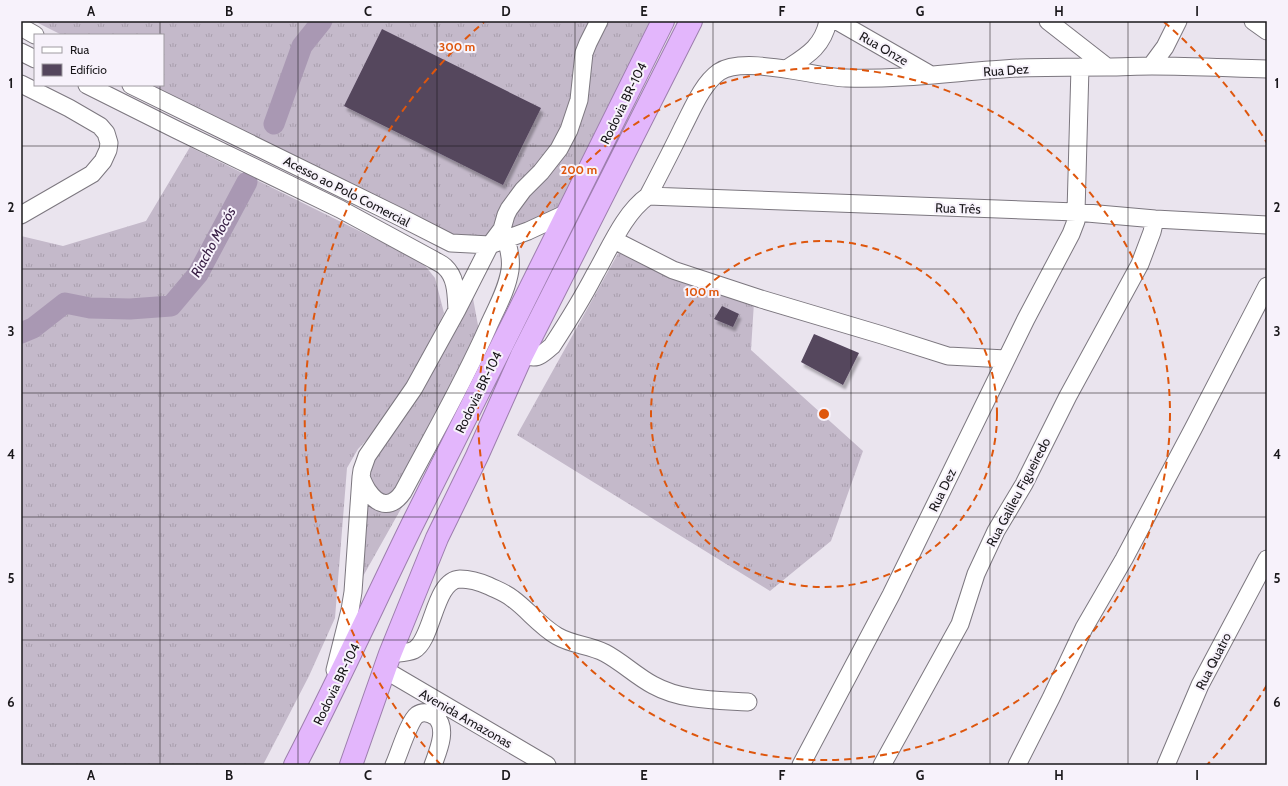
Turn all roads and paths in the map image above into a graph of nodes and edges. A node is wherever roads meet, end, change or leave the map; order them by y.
1 (599, 21) edge
2 (663, 21) edge
3 (691, 21) edge
4 (828, 21) edge
5 (837, 21) edge
6 (1048, 21) edge
7 (1178, 21) edge
8 (1253, 21) edge
9 (21, 27) edge
10 (1267, 32) edge
11 (34, 34) edge
12 (21, 52) edge
13 (34, 58) edge
14 (1151, 66) junction
15 (1080, 67) junction
16 (1107, 67) junction
17 (788, 68) junction
18 (1267, 69) edge
19 (932, 75) junction
20 (21, 84) edge
21 (89, 86) edge
22 (133, 86) edge
23 (186, 111) junction
24 (177, 130) junction
25 (648, 196) junction
26 (569, 212) junction
27 (1076, 212) junction
28 (21, 215) edge
29 (1155, 219) junction
30 (1267, 224) edge
31 (504, 234) junction
32 (614, 240) junction
33 (490, 245) junction
34 (1267, 286) edge
35 (457, 310) junction
36 (522, 355) junction
37 (1006, 359) junction
38 (361, 477) junction
39 (1267, 559) edge
40 (388, 662) junction
41 (748, 702) dead end
42 (327, 704) junction
43 (295, 765) edge
44 (351, 765) edge
45 (394, 765) edge
46 (433, 765) edge
47 (547, 765) edge
48 (801, 765) edge
49 (882, 765) edge
50 (1017, 765) edge
51 (1166, 765) edge

1 - 31 street
2 - 26 highway, Rodovia BR-104
3 - 36 highway, Rodovia BR-104
4 - 17 street
5 - 19 street, Rua Onze
6 - 16 street
7 - 14 street
8 - 10 street
9 - 11 street
12 - 13 street
14 - 16 street, Rua Dez
14 - 18 street, Rua Dez
15 - 16 street, Rua Dez
15 - 19 street, Rua Dez
15 - 27 street, Rua Dez
17 - 19 street, Rua Dez
17 - 25 street, Rua Dez
20 - 28 street
21 - 24 street, Acesso ao Polo Comercial
22 - 23 street, Acesso ao Polo Comercial
23 - 24 street
23 - 33 street, Acesso ao Polo Comercial
24 - 35 street, Acesso ao Polo Comercial
25 - 27 street, Rua Três
25 - 32 street
26 - 31 street, Acesso ao Polo Comercial
26 - 42 highway, Rodovia BR-104
27 - 29 street, Rua Três
27 - 37 street, Rua Dez
29 - 30 street, Rua Três
29 - 49 street, Rua Galileu Figueiredo
31 - 33 street, Acesso ao Polo Comercial
31 - 38 street
32 - 36 street
32 - 37 street
33 - 35 street
34 - 50 street
35 - 38 street
36 - 40 highway, Rodovia BR-104
37 - 48 street, Rua Dez
38 - 42 street
39 - 51 street, Rua Quatro
40 - 41 street
40 - 44 highway, Rodovia BR-104
40 - 47 street, Avenida Amazonas
42 - 43 highway, Rodovia BR-104
45 - 46 street

